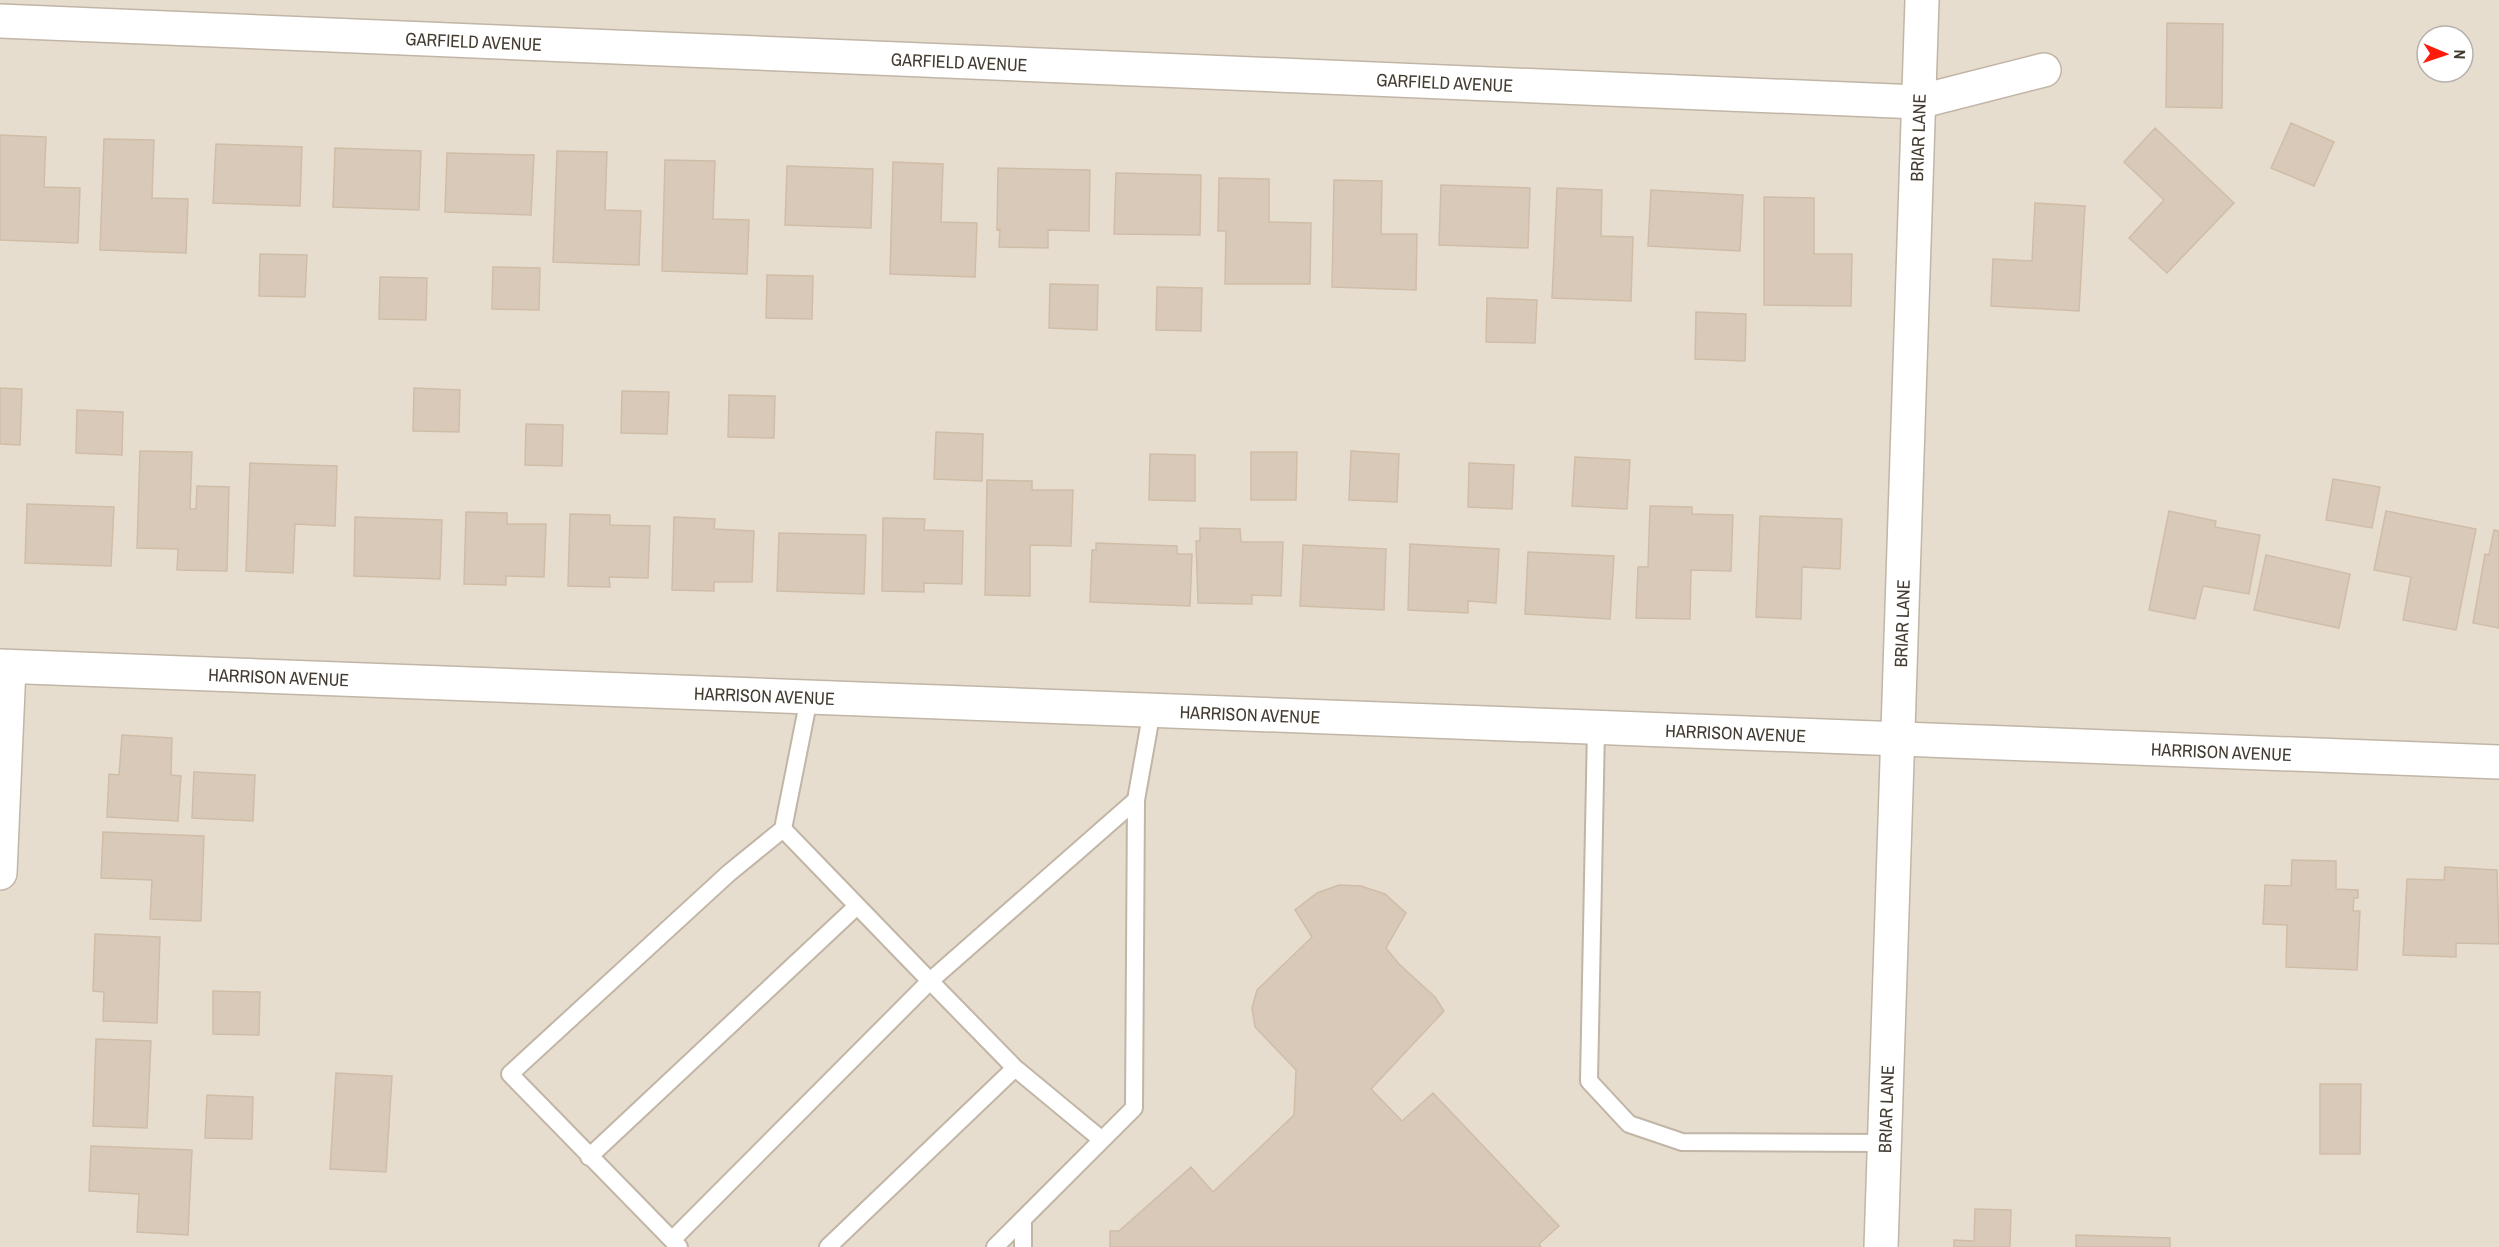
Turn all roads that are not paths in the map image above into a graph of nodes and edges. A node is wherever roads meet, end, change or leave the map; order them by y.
1 (1922, 0) edge
2 (0, 21) edge
3 (2044, 70) dead end
4 (1918, 102) junction
5 (4, 667) edge
6 (809, 698) junction
7 (1152, 711) junction
8 (1596, 728) junction
9 (1898, 739) junction
10 (2499, 762) edge
11 (1136, 800) junction
12 (783, 829) junction
13 (0, 873) edge
14 (857, 906) junction
15 (930, 981) junction
16 (1015, 1068) junction
17 (1102, 1140) junction
18 (1884, 1143) junction
19 (589, 1157) junction
20 (1023, 1219) junction
21 (676, 1244) edge
22 (828, 1247) edge
23 (995, 1247) edge
24 (1023, 1247) edge
25 (1881, 1247) edge

1 - 4 street, BRIAR LANE
2 - 4 street, GARFIELD AVENUE
3 - 4 street, GARFIELD AVENUE
4 - 9 street, BRIAR LANE
5 - 6 street, HARRISON AVENUE
5 - 13 street
6 - 7 street, HARRISON AVENUE
6 - 12 lane
7 - 8 street, HARRISON AVENUE
7 - 11 lane
8 - 9 street, HARRISON AVENUE
8 - 18 lane
9 - 10 street, HARRISON AVENUE
9 - 18 street, BRIAR LANE
11 - 15 lane
11 - 17 lane
12 - 14 lane
12 - 19 lane
14 - 15 lane
14 - 19 lane
15 - 16 lane
15 - 21 lane
16 - 17 lane
16 - 22 lane
17 - 20 lane
18 - 25 street, BRIAR LANE
19 - 21 lane
20 - 23 lane
20 - 24 lane

